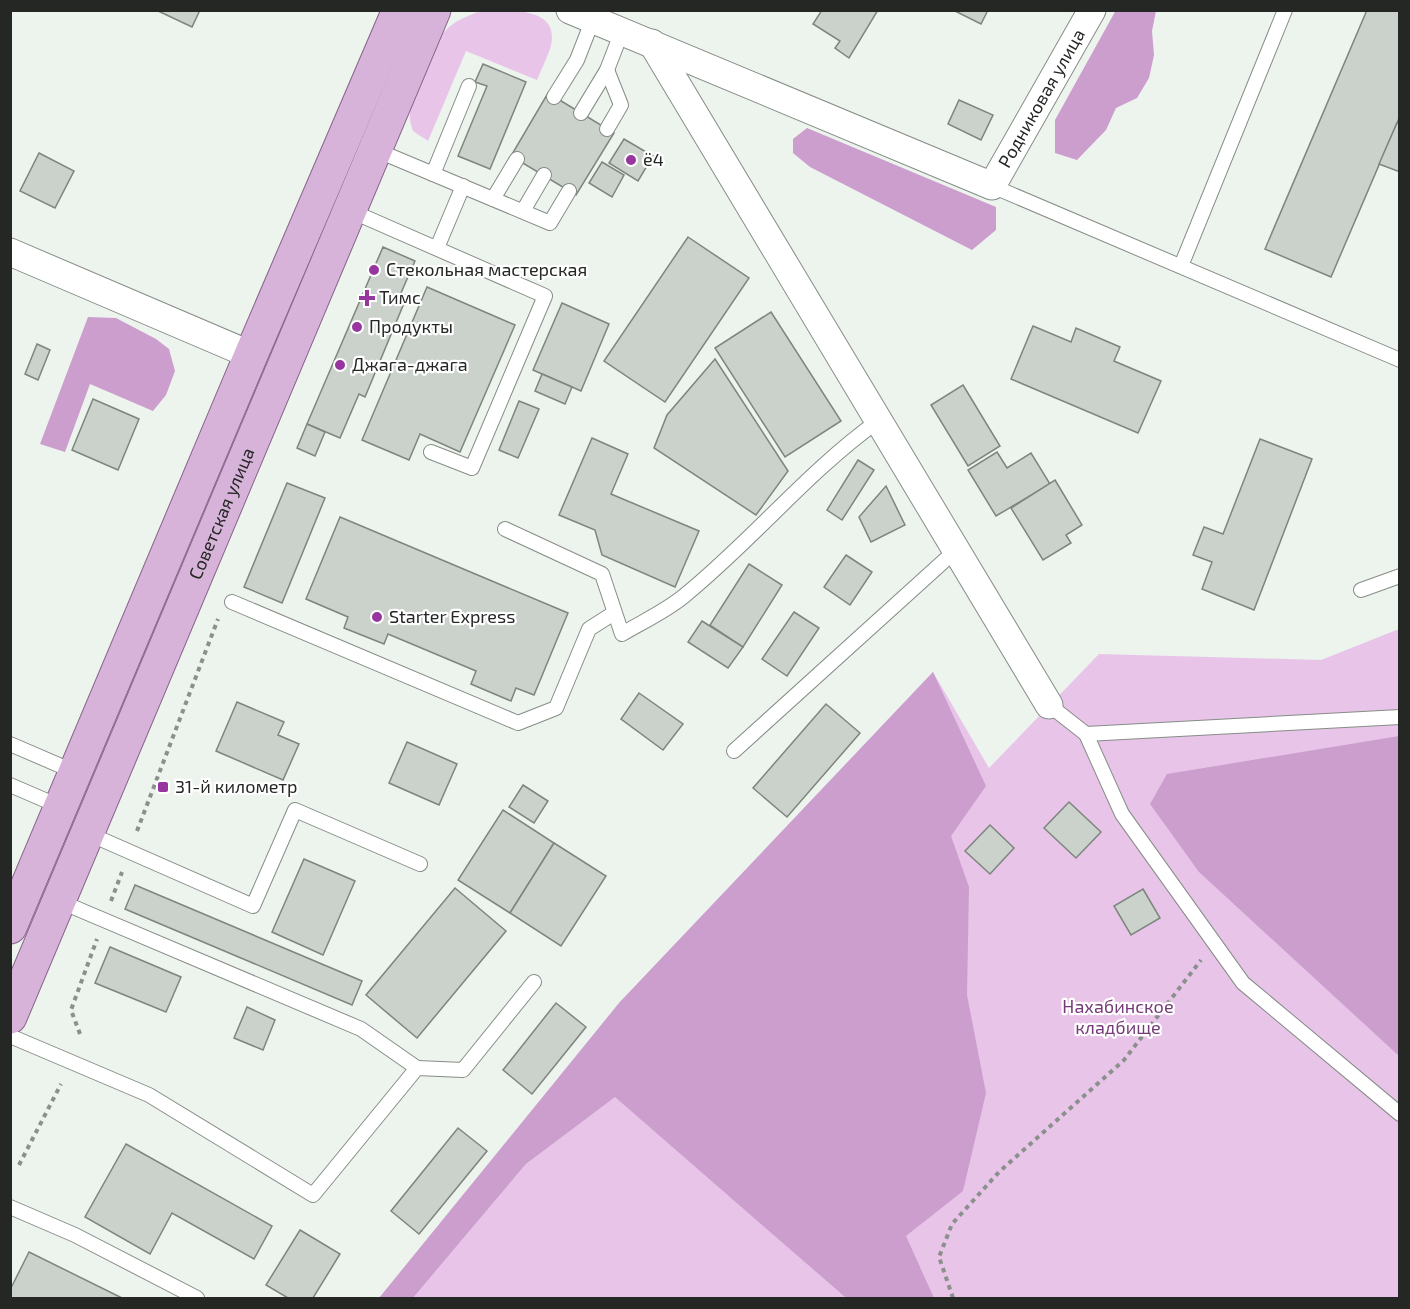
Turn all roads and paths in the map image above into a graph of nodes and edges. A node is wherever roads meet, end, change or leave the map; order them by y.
1 (399, 10) edge
2 (434, 10) edge
3 (1092, 10) edge
4 (1285, 10) edge
5 (581, 15) edge
6 (622, 31) junction
7 (652, 43) junction
8 (607, 70) junction
9 (469, 86) dead end
10 (554, 97) dead end
11 (581, 113) dead end
12 (607, 129) dead end
13 (376, 150) junction
14 (517, 159) dead end
15 (433, 174) junction
16 (544, 176) dead end
17 (463, 186) junction
18 (992, 186) junction
19 (569, 191) dead end
20 (493, 199) junction
21 (351, 211) junction
22 (523, 211) junction
23 (437, 248) junction
24 (10, 252) edge
25 (1181, 266) junction
26 (251, 355) junction
27 (1400, 360) edge
28 (878, 421) junction
29 (431, 452) dead end
30 (505, 529) dead end
31 (955, 551) junction
32 (1400, 576) edge
33 (1361, 590) dead end
34 (231, 602) joint
35 (614, 613) junction
36 (1049, 705) joint
37 (1400, 717) edge
38 (1086, 734) junction
39 (10, 744) edge
40 (734, 751) dead end
41 (75, 772) junction
42 (10, 785) edge
43 (61, 807) junction
44 (87, 833) junction
45 (129, 852) junction
46 (420, 864) dead end
47 (59, 901) junction
48 (104, 920) junction
49 (10, 927) edge
50 (1214, 943) junction
51 (534, 982) dead end
52 (10, 1017) edge
53 (80, 1034) dead end
54 (10, 1036) edge
55 (417, 1068) junction
56 (61, 1084) dead end
57 (1400, 1114) edge
58 (19, 1166) dead end
59 (10, 1207) edge
60 (197, 1299) edge
61 (953, 1299) edge

1 - 26 main road, Советская улица
2 - 13 main road, Советская улица
3 - 18 street, Родниковая улица
4 - 25 lane
5 - 6 street
5 - 10 lane
6 - 7 street
6 - 8 lane
7 - 18 street
7 - 28 street
8 - 11 lane
8 - 12 lane
9 - 15 lane
13 - 15 lane
13 - 21 main road, Советская улица
14 - 20 lane
15 - 17 lane
16 - 22 lane
17 - 20 lane
17 - 23 lane
18 - 25 lane
19 - 22 lane
20 - 22 lane
21 - 23 lane
21 - 44 main road, Советская улица
23 - 29 lane
24 - 26 street
25 - 27 lane
26 - 41 main road, Советская улица
28 - 31 street
28 - 35 lane
30 - 35 lane
31 - 36 street
31 - 40 lane
32 - 33 lane
34 - 35 lane
34 - 45 path
36 - 38 lane
37 - 38 lane
38 - 50 lane
39 - 41 lane
41 - 43 main road, Советская улица
42 - 43 lane
43 - 49 main road, Советская улица
44 - 45 lane
44 - 47 main road, Советская улица
45 - 46 lane
45 - 48 path
47 - 48 lane
47 - 52 main road, Советская улица
48 - 53 path
48 - 55 lane
50 - 57 lane
50 - 61 path
51 - 55 lane
54 - 55 lane
56 - 58 path
59 - 60 lane

